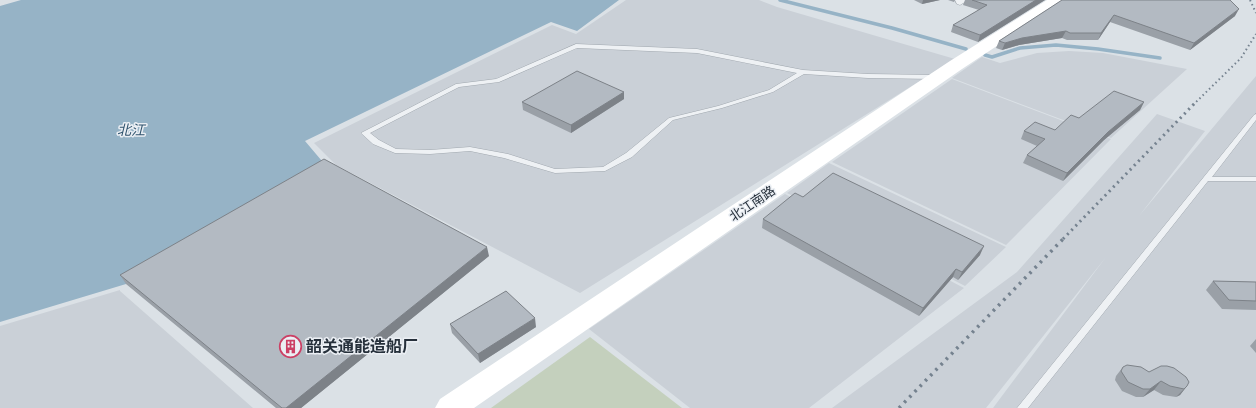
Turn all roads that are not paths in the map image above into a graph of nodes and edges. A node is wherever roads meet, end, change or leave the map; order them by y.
1 (1057, 0) edge
2 (803, 72) junction
3 (938, 77) junction
4 (1256, 116) edge
5 (1206, 179) junction
6 (1256, 179) edge
7 (450, 408) edge
8 (1022, 408) edge

1 - 3 street, 北江南路
2 - 2 lane
2 - 3 lane
3 - 7 street, 北江南路
4 - 5 lane
5 - 6 lane
5 - 8 lane

